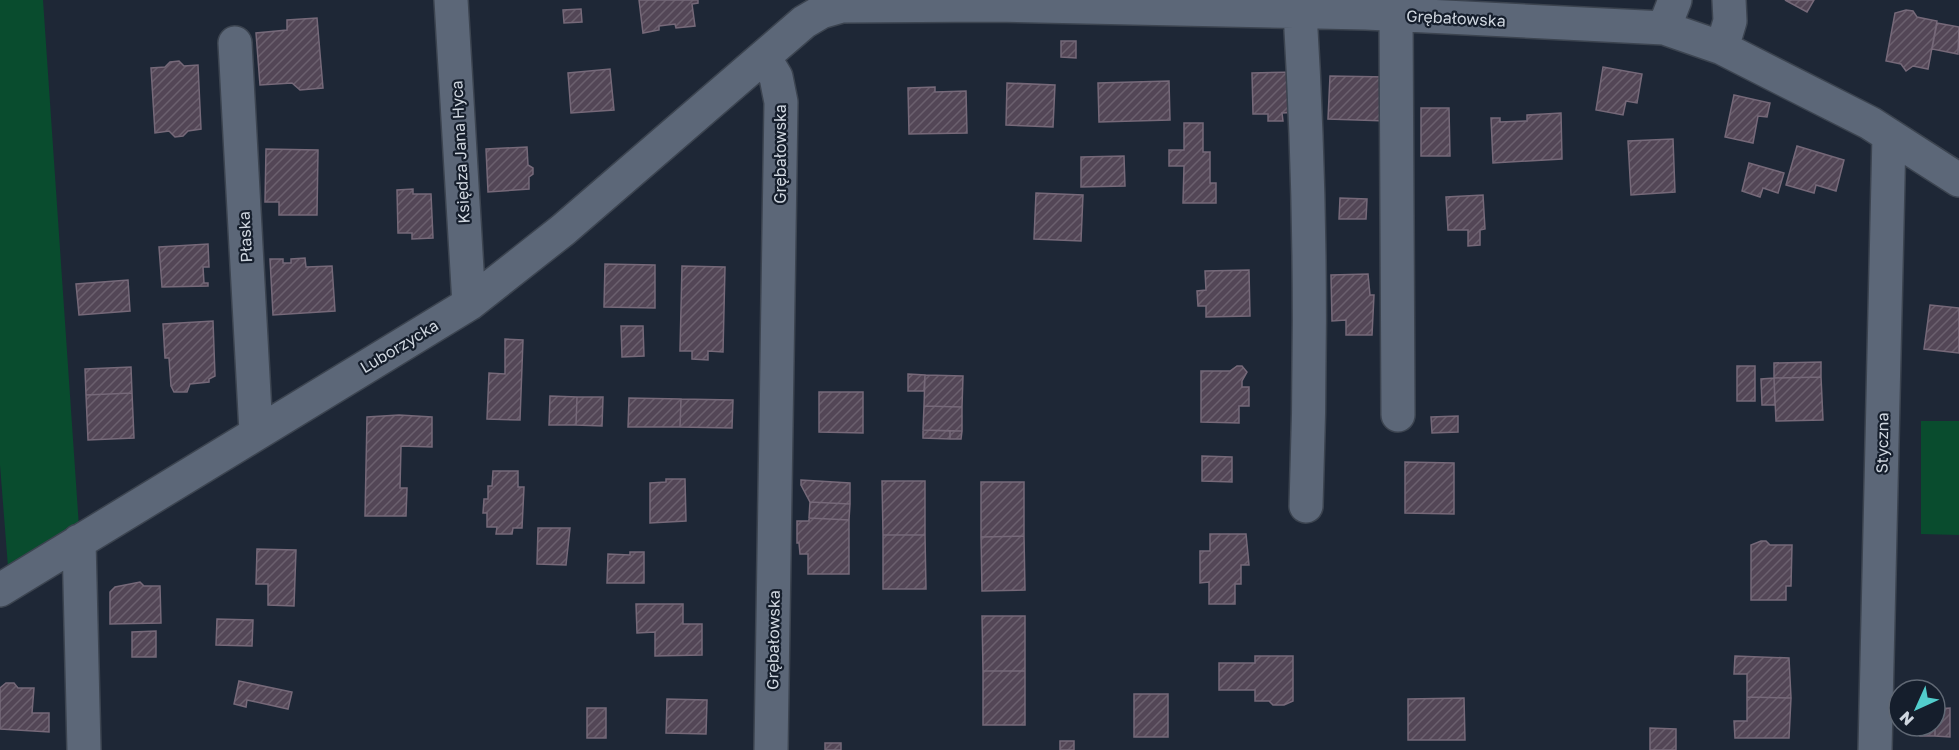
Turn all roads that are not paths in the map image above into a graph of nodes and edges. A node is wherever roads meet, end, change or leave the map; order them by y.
1 (451, 0) edge
2 (1729, 0) edge
3 (808, 8) edge
4 (1300, 12) junction
5 (1670, 14) edge
6 (1396, 15) junction
7 (235, 43) dead end
8 (1722, 48) junction
9 (764, 57) junction
10 (1889, 135) junction
11 (1959, 180) edge
12 (469, 303) junction
13 (1398, 415) dead end
14 (256, 432) junction
15 (1306, 506) dead end
16 (79, 541) junction
17 (0, 590) edge
18 (84, 750) edge
19 (771, 750) edge
20 (1875, 750) edge

1 - 12 street, Księdza Jana Hyca
2 - 8 street
3 - 4 street, Grębałowska
3 - 9 street, Grębałowska
4 - 6 street, Grębałowska
4 - 15 street
5 - 6 street, Grębałowska
5 - 8 street, Grębałowska
6 - 13 street
7 - 14 street, Płaska
8 - 10 street, Grębałowska
9 - 12 street, Luborzycka
9 - 19 street, Grębałowska
10 - 11 street, Grębałowska
10 - 20 street, Styczna
12 - 14 street, Luborzycka
14 - 16 street, Luborzycka
16 - 17 street, Luborzycka
16 - 18 street

